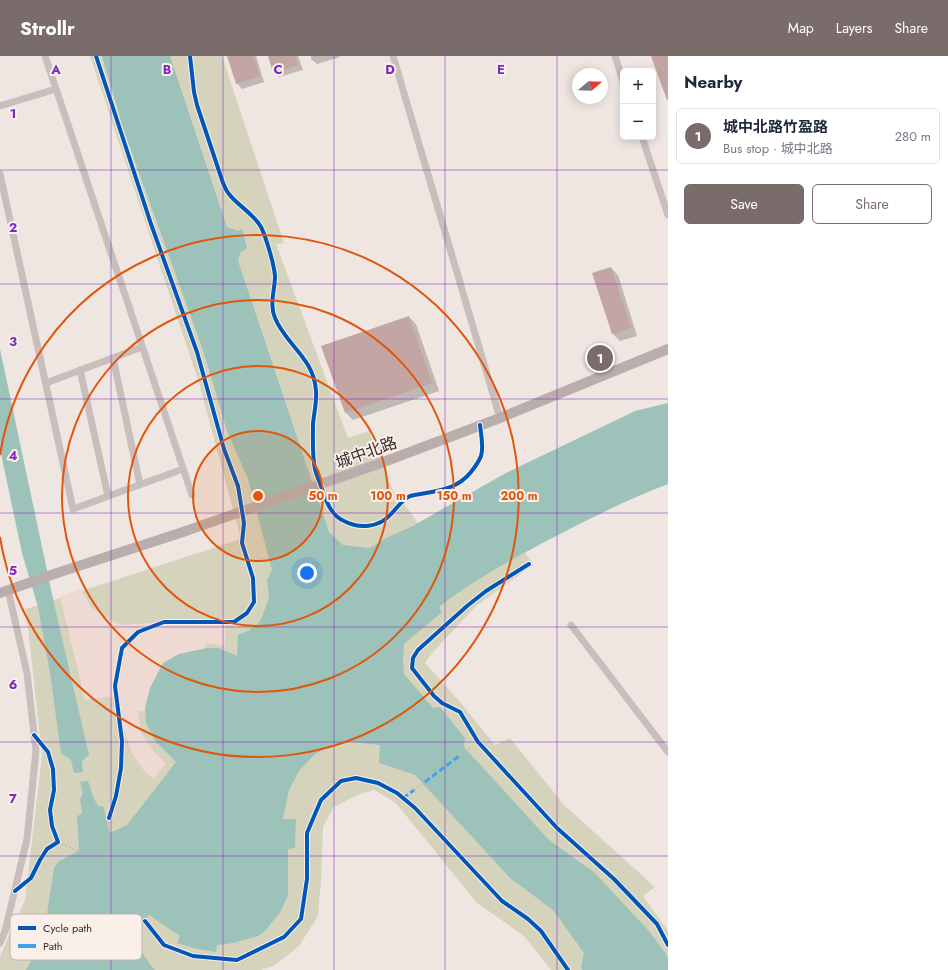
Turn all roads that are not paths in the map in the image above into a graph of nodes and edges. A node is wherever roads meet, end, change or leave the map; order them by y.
1 (46, 56) edge
2 (392, 56) edge
3 (614, 56) edge
4 (620, 73) edge
5 (56, 89) junction
6 (0, 106) edge
7 (643, 140) edge
8 (0, 174) edge
9 (668, 215) edge
10 (142, 347) junction
11 (668, 349) edge
12 (113, 358) junction
13 (80, 370) junction
14 (46, 382) junction
15 (500, 418) junction
16 (183, 469) junction
17 (140, 485) junction
18 (192, 495) dead end
19 (108, 496) junction
20 (8, 590) edge
21 (570, 625) dead end
22 (668, 752) edge
23 (0, 943) edge

1 - 5 street
2 - 15 street
3 - 4 street
5 - 6 street
5 - 10 street
7 - 9 street
8 - 14 street
10 - 12 street
10 - 16 street
11 - 15 street, 城中北路
12 - 13 street
12 - 17 street
13 - 14 street
13 - 19 street
14 - 19 street
15 - 20 street, 城中北路
16 - 17 street
16 - 18 street
17 - 19 street
20 - 23 street
21 - 22 street

